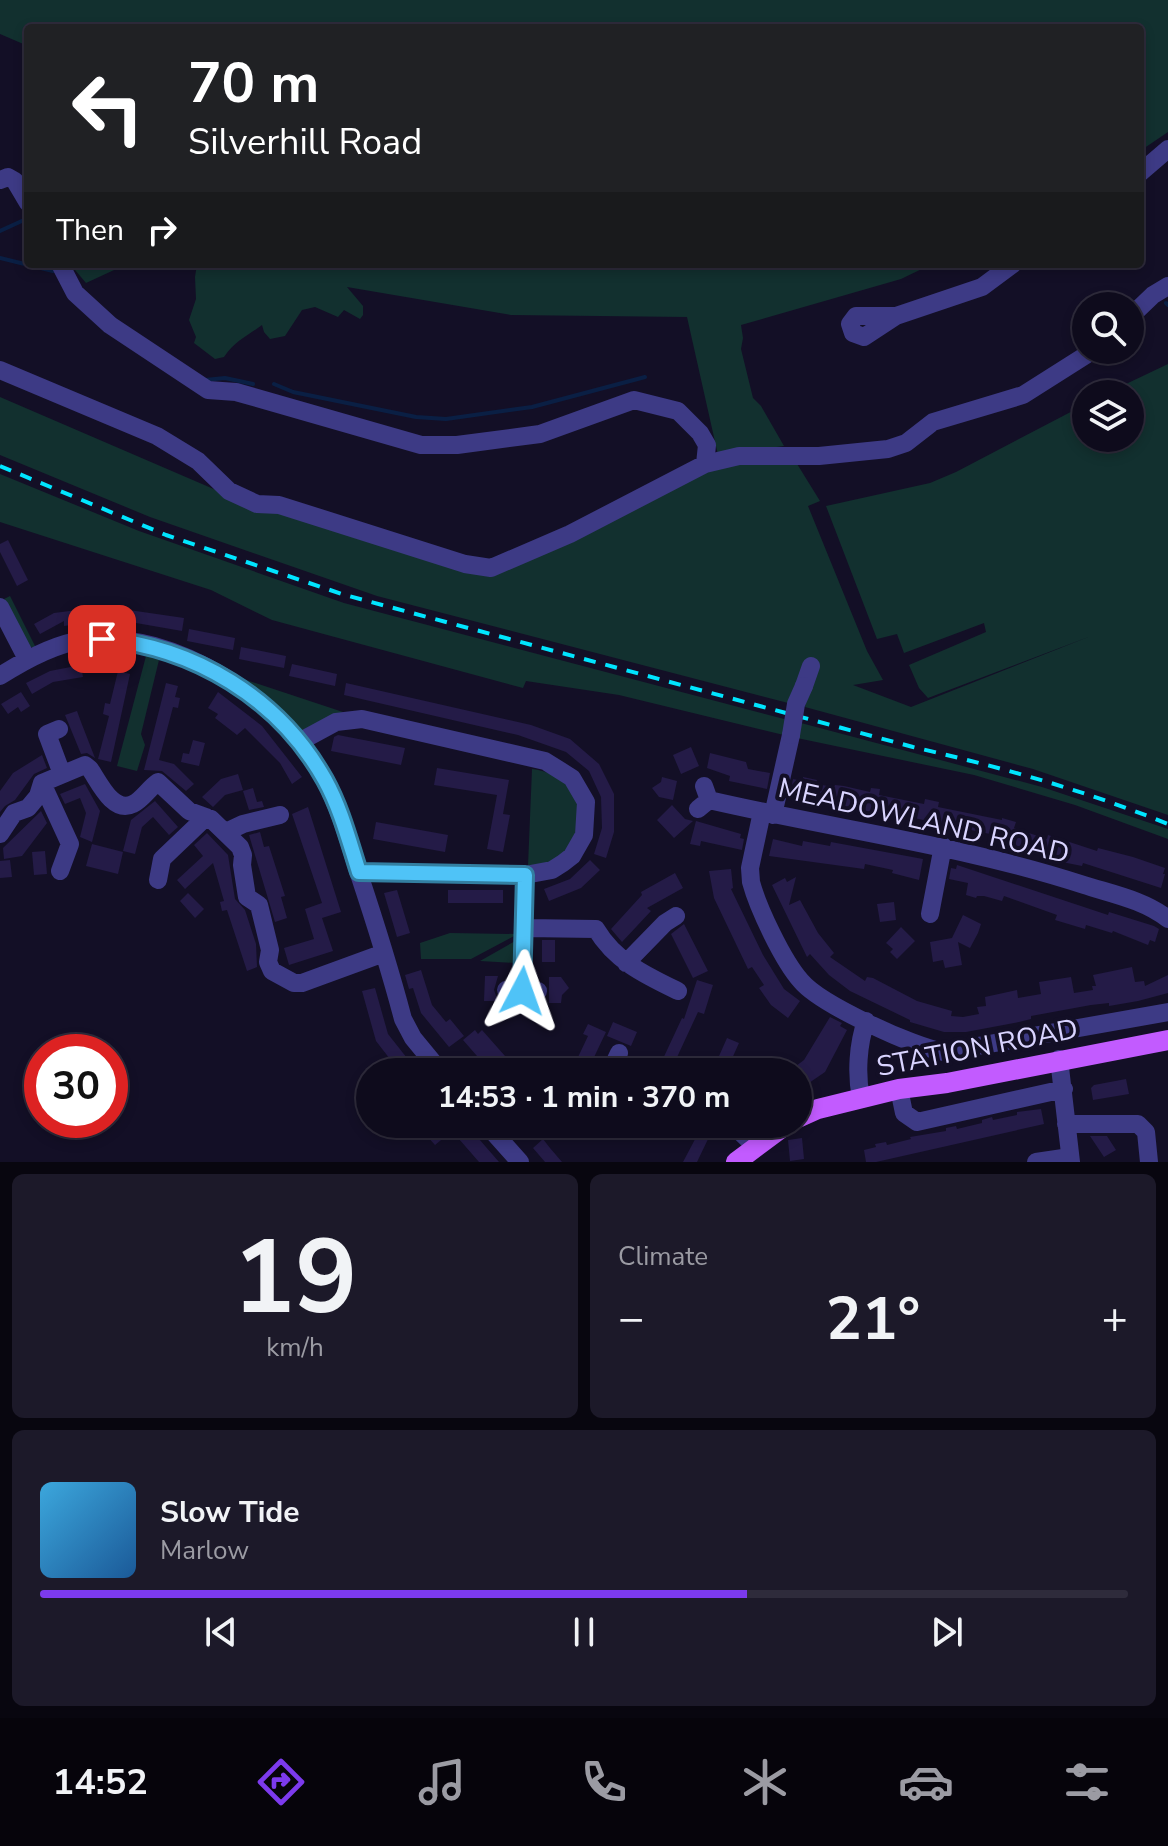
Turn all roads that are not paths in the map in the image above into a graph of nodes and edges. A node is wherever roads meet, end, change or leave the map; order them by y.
1 (1168, 149) edge
2 (1144, 170) edge
3 (0, 180) edge
4 (24, 196) edge
5 (62, 268) edge
6 (1008, 268) edge
7 (1168, 286) edge
8 (1144, 304) edge
9 (896, 316) dead end
10 (1072, 364) edge
11 (0, 370) edge
12 (705, 464) junction
13 (0, 607) edge
14 (27, 659) junction
15 (811, 666) dead end
16 (0, 676) edge
17 (59, 729) dead end
18 (299, 742) junction
19 (62, 774) junction
20 (42, 783) junction
21 (703, 798) dead end
22 (768, 814) junction
23 (280, 815) dead end
24 (206, 817) junction
25 (226, 832) junction
26 (0, 834) edge
27 (943, 846) junction
28 (60, 871) dead end
29 (359, 872) junction
30 (525, 875) junction
31 (158, 880) dead end
32 (930, 914) dead end
33 (676, 916) dead end
34 (1168, 919) edge
35 (526, 928) junction
36 (384, 953) junction
37 (626, 963) junction
38 (522, 991) dead end
39 (678, 991) dead end
40 (1168, 1012) edge
41 (1122, 1020) junction
42 (866, 1021) junction
43 (1168, 1040) edge
44 (1129, 1048) junction
45 (430, 1058) edge
46 (1059, 1059) junction
47 (899, 1089) junction
48 (1064, 1089) junction
49 (861, 1098) junction
50 (812, 1112) edge
51 (1066, 1124) junction
52 (499, 1138) edge
53 (747, 1138) edge
54 (767, 1138) edge
55 (755, 1146) junction
56 (1071, 1160) edge
57 (520, 1162) edge
58 (736, 1162) edge
59 (1036, 1162) edge
60 (1149, 1162) edge

1 - 2 street
3 - 4 street
5 - 12 street
6 - 9 street
7 - 8 street
10 - 12 street
11 - 12 street
13 - 14 street
14 - 16 street
14 - 18 street
15 - 22 street, bridge
17 - 19 street
18 - 29 street
18 - 30 street
19 - 20 street
19 - 24 street
20 - 26 street
20 - 28 street
21 - 22 street, MEADOWLAND ROAD
22 - 27 street, MEADOWLAND ROAD
22 - 42 street
23 - 25 street
24 - 25 street
24 - 31 street
25 - 36 street
27 - 32 street
27 - 34 street, MEADOWLAND ROAD
29 - 30 street
29 - 36 street
30 - 35 street
33 - 37 street
35 - 37 street
35 - 38 street
36 - 45 street
37 - 39 street
40 - 41 street
41 - 42 street
41 - 44 street
42 - 49 street
43 - 44 main road, STATION ROAD
44 - 46 main road, STATION ROAD
46 - 47 main road, STATION ROAD
46 - 48 street
47 - 48 street
47 - 49 main road, STATION ROAD
48 - 51 street
49 - 50 main road, STATION ROAD
51 - 56 street
51 - 60 street
52 - 57 street
53 - 55 street
54 - 55 main road
55 - 58 main road
56 - 59 street

